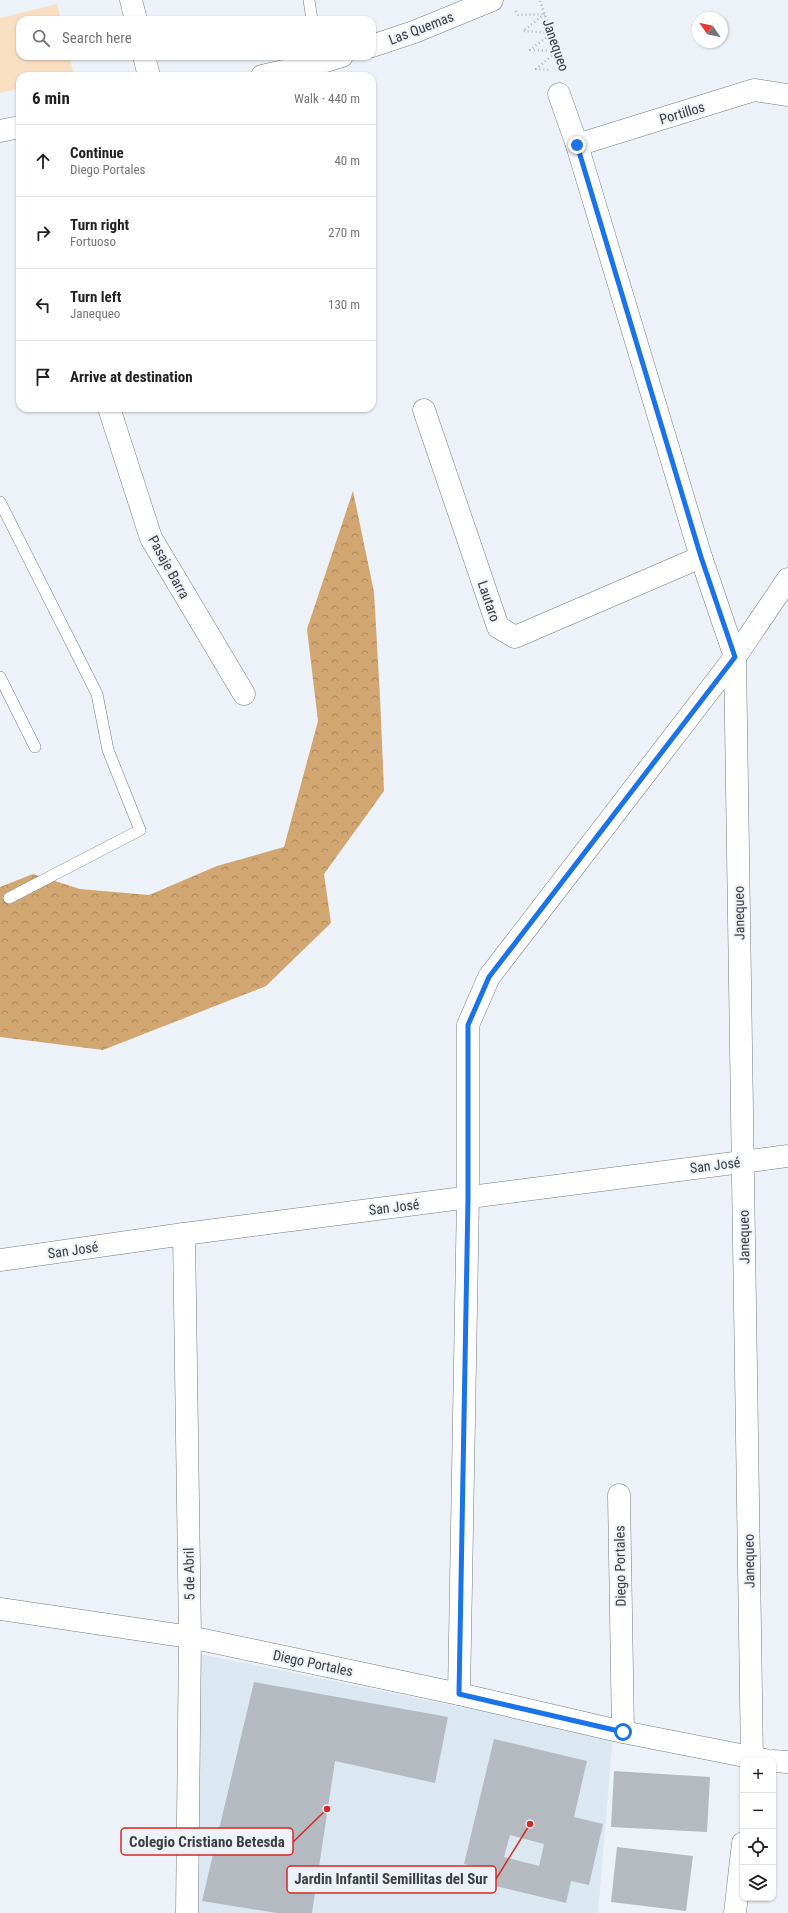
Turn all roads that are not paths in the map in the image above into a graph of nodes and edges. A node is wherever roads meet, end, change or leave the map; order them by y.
1 (131, 0) edge
2 (309, 0) edge
3 (492, 0) edge
4 (135, 16) edge
5 (311, 16) edge
6 (376, 45) edge
7 (145, 60) edge
8 (319, 60) edge
9 (147, 72) edge
10 (276, 72) edge
11 (562, 82) road end
12 (788, 95) edge
13 (16, 127) edge
14 (0, 131) edge
15 (577, 145) junction
16 (424, 410) dead end
17 (110, 412) edge
18 (0, 502) edge
19 (701, 557) junction
20 (788, 579) edge
21 (735, 657) junction
22 (0, 677) edge
23 (244, 694) dead end
24 (35, 747) dead end
25 (9, 898) dead end
26 (788, 1156) edge
27 (743, 1161) junction
28 (468, 1198) junction
29 (184, 1234) junction
30 (0, 1260) edge
31 (619, 1495) dead end
32 (0, 1609) edge
33 (190, 1637) junction
34 (459, 1694) junction
35 (623, 1732) junction
36 (746, 1757) edge
37 (761, 1757) edge
38 (776, 1761) edge
39 (788, 1762) edge
40 (740, 1865) edge
41 (187, 1913) edge
42 (735, 1913) edge

1 - 4 street
2 - 5 lane
3 - 6 street, Las Quemas
7 - 9 street
8 - 10 street
11 - 15 street, Janequeo
12 - 15 street, Portillos
13 - 14 street
15 - 19 street, Janequeo
16 - 19 street, Lautaro
17 - 23 street, Pasaje Barra
18 - 25 lane
19 - 21 street, Janequeo
20 - 21 street
21 - 27 street, Janequeo
21 - 28 street
22 - 24 lane
26 - 27 street, San José
27 - 28 street, San José
27 - 37 street, Janequeo
28 - 29 street, San José
28 - 34 street
29 - 30 street, San José
29 - 33 street, 5 de Abril
31 - 35 street, Diego Portales
32 - 33 street, Diego Portales
33 - 34 street, Diego Portales
33 - 41 street, 5 de Abril
34 - 35 street, Diego Portales
35 - 36 street, Diego Portales
38 - 39 street, Diego Portales
40 - 42 street

